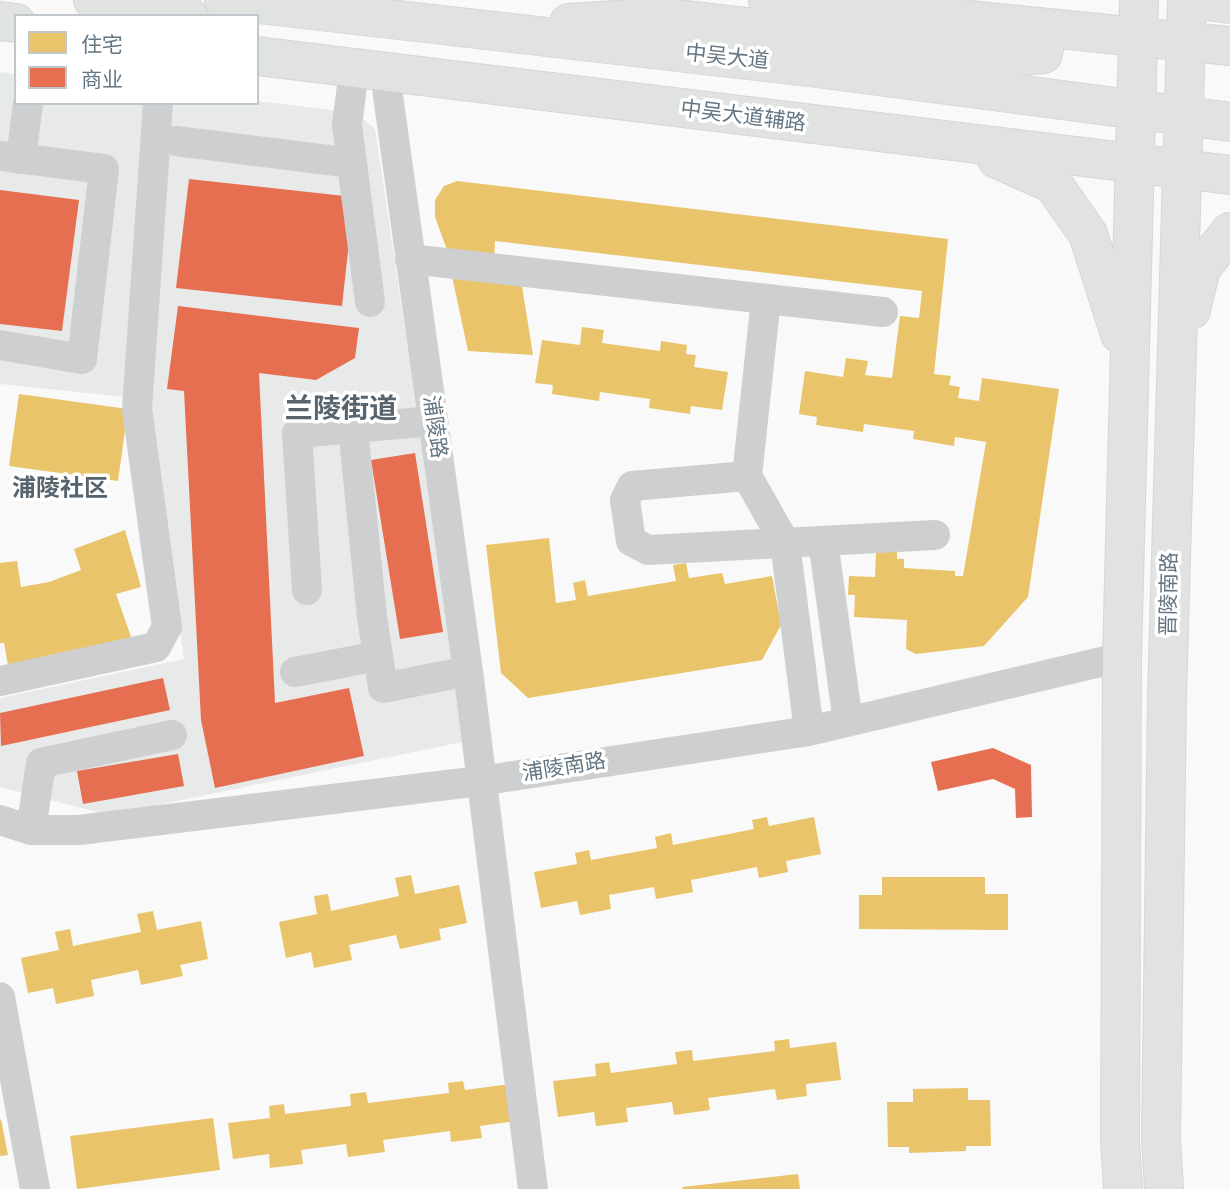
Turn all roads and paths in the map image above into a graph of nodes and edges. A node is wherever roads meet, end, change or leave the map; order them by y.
1 (93, 0) edge
2 (224, 0) edge
3 (768, 0) edge
4 (1139, 0) edge
5 (1187, 0) edge
6 (1200, 0) edge
7 (1230, 4) edge
8 (176, 14) edge
9 (1023, 28) junction
10 (469, 29) junction
11 (1138, 38) junction
12 (1186, 42) junction
13 (1230, 46) edge
14 (265, 55) edge
15 (817, 68) junction
16 (369, 72) junction
17 (497, 87) junction
18 (27, 105) edge
19 (158, 105) edge
20 (1135, 110) junction
21 (1183, 116) junction
22 (1230, 122) edge
23 (176, 141) dead end
24 (963, 145) junction
25 (11, 158) edge
26 (352, 163) junction
27 (1133, 164) junction
28 (1182, 169) junction
29 (1230, 175) edge
30 (1230, 232) edge
31 (410, 259) junction
32 (766, 299) junction
33 (370, 302) dead end
34 (883, 312) dead end
35 (0, 345) edge
36 (1130, 365) junction
37 (1175, 374) junction
38 (433, 421) junction
39 (354, 428) junction
40 (747, 476) junction
41 (935, 535) dead end
42 (823, 541) junction
43 (785, 543) junction
44 (307, 590) dead end
45 (378, 656) junction
46 (1122, 657) junction
47 (468, 671) junction
48 (295, 672) dead end
49 (0, 681) edge
50 (848, 722) junction
51 (809, 731) junction
52 (172, 735) dead end
53 (480, 781) junction
54 (0, 820) edge
55 (31, 830) junction
56 (0, 997) edge
57 (35, 1189) edge
58 (533, 1189) edge
59 (1123, 1189) edge
60 (1164, 1189) edge

1 - 8 main road
2 - 10 main road, 中吴大道
3 - 9 main road
4 - 11 main road
5 - 12 main road, 晋陵南路
6 - 7 main road
9 - 10 main road
9 - 11 main road
10 - 15 main road, 中吴大道
11 - 12 main road
11 - 20 main road
12 - 13 main road
12 - 21 main road, 晋陵南路
14 - 16 main road, 中吴大道辅路
15 - 17 main road
15 - 20 main road, 中吴大道
16 - 17 main road, 中吴大道辅路
16 - 26 street
16 - 31 street, 浦陵路
17 - 24 main road, 中吴大道辅路
18 - 25 street
19 - 49 street
20 - 21 main road, 中吴大道
20 - 27 main road
21 - 22 main road, 中吴大道
21 - 28 main road, 晋陵南路
23 - 26 street
24 - 27 main road, 中吴大道辅路
24 - 36 main road
25 - 35 street
26 - 33 street
27 - 28 main road, 中吴大道辅路
27 - 36 main road
28 - 29 main road, 中吴大道辅路
28 - 37 main road, 晋陵南路
30 - 37 main road
31 - 32 street
31 - 38 street, 浦陵路
32 - 34 street
32 - 40 street
36 - 46 main road
37 - 60 main road, 晋陵南路
38 - 39 street
38 - 47 street, 浦陵路
39 - 44 street
39 - 45 street
40 - 43 street
40 - 43 street
41 - 42 street
42 - 43 street
42 - 50 street
43 - 51 street
45 - 47 street
45 - 48 street
46 - 50 street, 浦陵南路
46 - 59 main road
47 - 53 street, 浦陵路
50 - 51 street, 浦陵南路
51 - 53 street, 浦陵南路
52 - 55 street
53 - 55 street, 浦陵南路
53 - 58 street, 浦陵路
54 - 55 street, 浦陵南路
56 - 57 street

